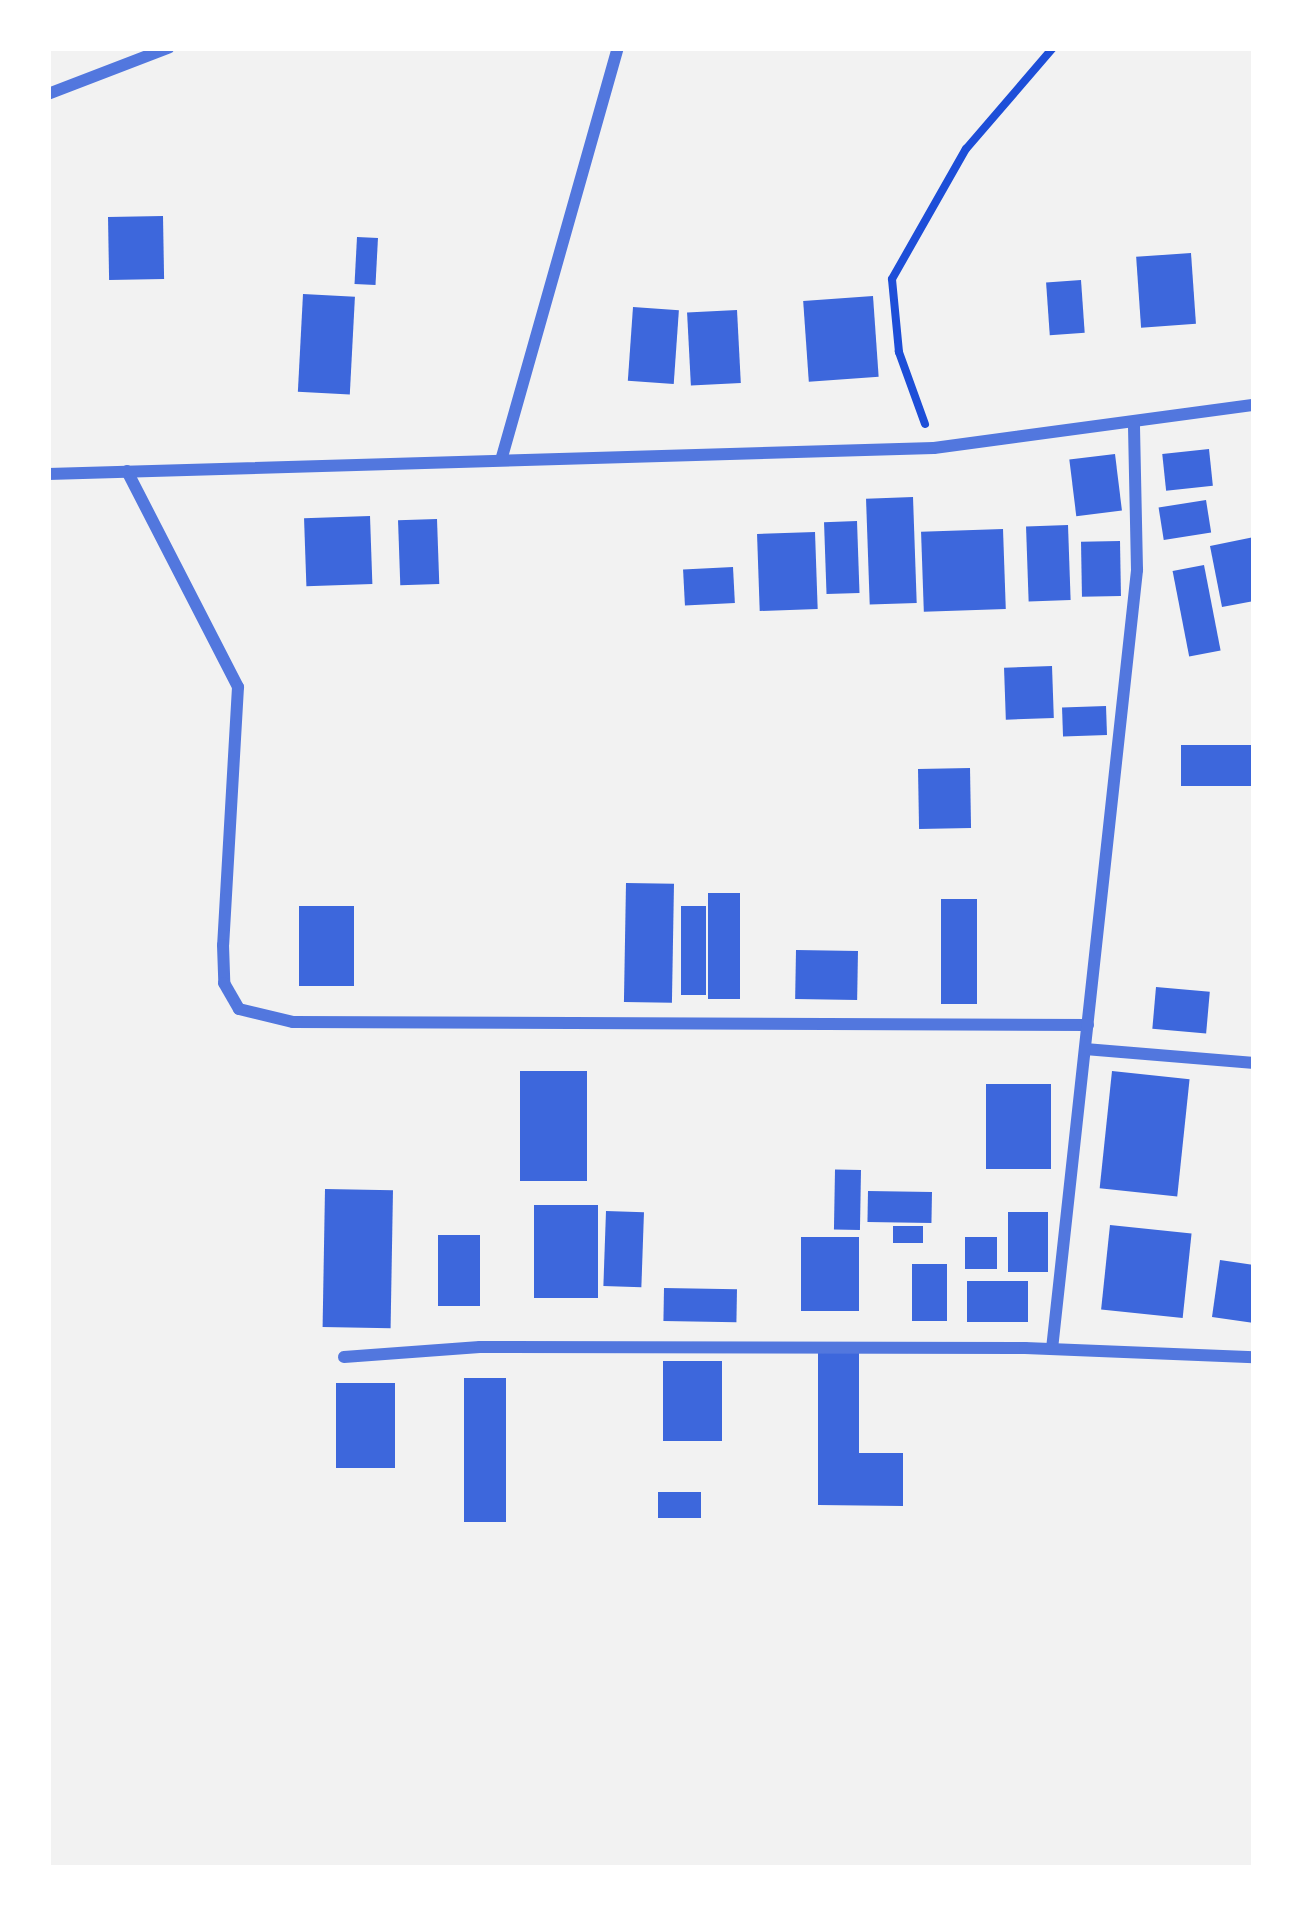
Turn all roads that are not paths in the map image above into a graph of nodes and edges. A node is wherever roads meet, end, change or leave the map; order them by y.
1 (168, 48) edge
2 (618, 48) edge
3 (48, 94) edge
4 (1254, 405) edge
5 (1134, 424) junction
6 (502, 457) junction
7 (127, 471) junction
8 (48, 474) edge
9 (1088, 1025) junction
10 (1085, 1049) junction
11 (1254, 1063) edge
12 (1052, 1349) junction
13 (344, 1357) dead end
14 (1254, 1357) edge

1 - 3 street
2 - 6 street
4 - 5 street
5 - 6 street
5 - 9 street
6 - 7 street
7 - 8 street
7 - 9 street
9 - 10 street
10 - 11 street
10 - 12 street
12 - 13 street
12 - 14 street

